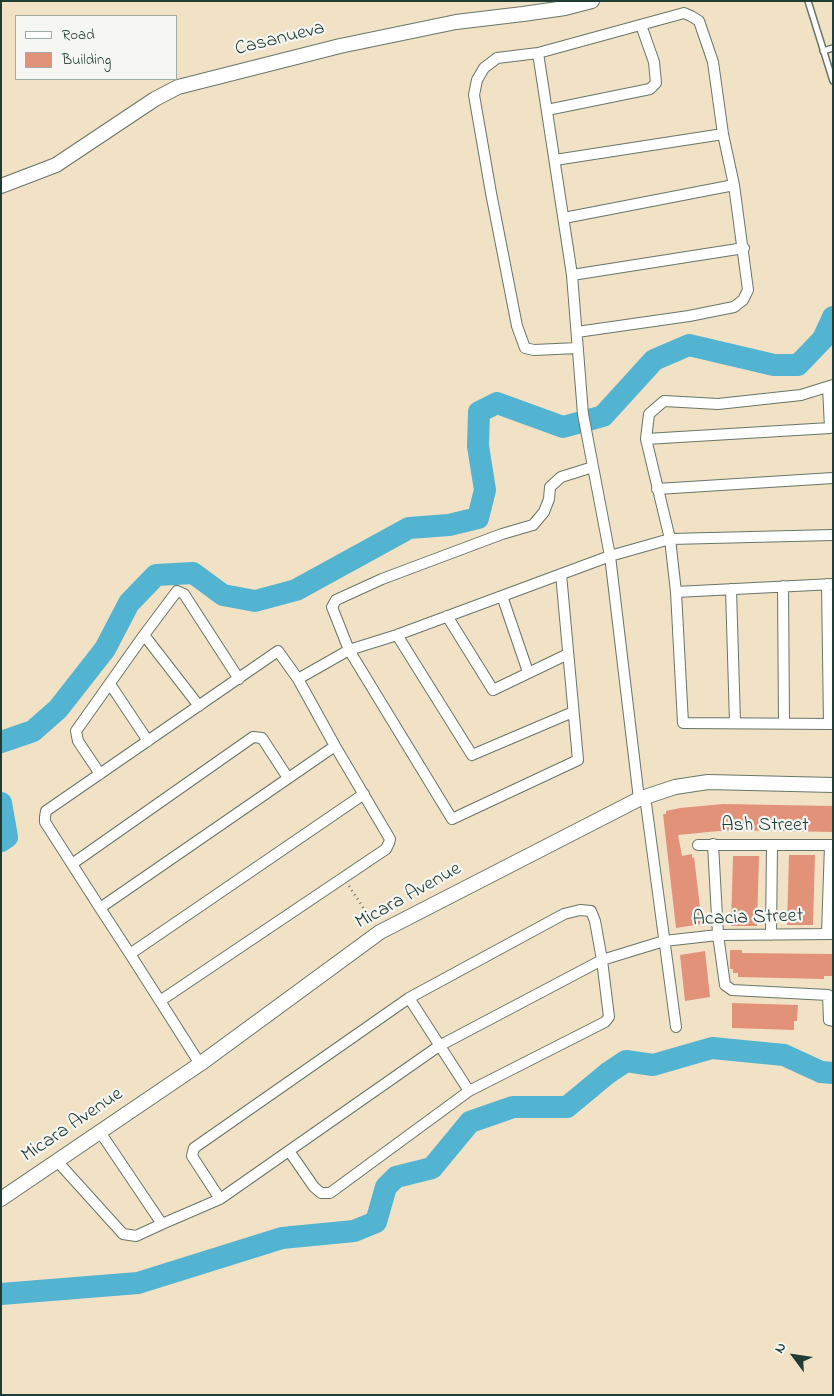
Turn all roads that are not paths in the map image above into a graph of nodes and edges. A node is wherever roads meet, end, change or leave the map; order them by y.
1 (592, 1) edge
2 (808, 1) edge
3 (641, 25) junction
4 (833, 48) edge
5 (823, 51) junction
6 (538, 53) junction
7 (833, 80) edge
8 (547, 110) junction
9 (723, 134) junction
10 (555, 160) junction
11 (734, 185) junction
12 (1, 186) edge
13 (564, 218) junction
14 (744, 248) junction
15 (572, 276) junction
16 (577, 332) junction
17 (578, 348) junction
18 (830, 386) edge
19 (646, 439) junction
20 (593, 467) junction
21 (833, 478) edge
22 (657, 489) junction
23 (833, 535) edge
24 (670, 539) junction
25 (610, 556) junction
26 (561, 574) junction
27 (830, 584) edge
28 (783, 586) junction
29 (731, 589) junction
30 (676, 592) junction
31 (502, 596) junction
32 (447, 616) junction
33 (144, 635) junction
34 (397, 635) junction
35 (349, 650) junction
36 (568, 654) junction
37 (528, 672) junction
38 (239, 679) junction
39 (298, 679) junction
40 (110, 684) junction
41 (199, 706) junction
42 (574, 712) junction
43 (735, 723) junction
44 (784, 724) junction
45 (831, 724) edge
46 (148, 741) junction
47 (335, 746) junction
48 (100, 774) junction
49 (288, 778) junction
50 (833, 784) edge
51 (364, 794) junction
52 (642, 798) junction
53 (698, 844) dead end
54 (713, 844) junction
55 (772, 845) junction
56 (832, 845) edge
57 (72, 864) junction
58 (100, 908) junction
59 (830, 934) edge
60 (718, 935) junction
61 (771, 935) junction
62 (664, 941) junction
63 (130, 954) junction
64 (602, 960) junction
65 (409, 998) junction
66 (160, 1001) junction
67 (833, 1020) edge
68 (676, 1027) dead end
69 (439, 1046) junction
70 (200, 1064) junction
71 (469, 1091) junction
72 (100, 1132) junction
73 (289, 1152) junction
74 (57, 1161) junction
75 (1, 1199) edge
76 (220, 1199) junction
77 (162, 1224) junction

1 - 12 street, Casanueva
2 - 5 lane
3 - 6 street
3 - 8 street
3 - 9 street
4 - 5 lane
5 - 7 lane
6 - 8 street
6 - 17 street
8 - 10 street
9 - 10 street
9 - 11 street
10 - 13 street
11 - 13 street
11 - 14 street
13 - 15 street
14 - 15 street
14 - 16 street
15 - 16 street
16 - 17 street
17 - 20 street
18 - 19 street
18 - 19 street
19 - 22 street
20 - 25 street
20 - 35 street
21 - 22 street
22 - 24 street
23 - 24 street
24 - 25 street
24 - 30 street
25 - 26 street
25 - 52 street
26 - 31 street
26 - 36 street
27 - 28 street
27 - 45 street
28 - 29 street
28 - 44 street
29 - 30 street
29 - 43 street
30 - 43 street
31 - 32 street
31 - 37 street
32 - 34 street
32 - 37 street
33 - 38 street
33 - 40 street
33 - 41 street
34 - 35 street
34 - 42 street
35 - 39 street
35 - 42 street
36 - 37 street
36 - 42 street
38 - 39 street
38 - 41 street
39 - 47 street
40 - 46 street
40 - 48 street
41 - 46 street
43 - 44 street
44 - 45 street
46 - 48 street
47 - 49 street
47 - 51 street
48 - 57 street
49 - 57 street
49 - 58 street
50 - 52 street, Micara Avenue
51 - 63 street
51 - 66 street
52 - 62 street
52 - 70 street, Micara Avenue
53 - 54 street, Ash Street
54 - 55 street, Ash Street
54 - 60 street
55 - 56 street, Ash Street
55 - 61 street
56 - 59 street
57 - 58 street
58 - 63 street
59 - 61 street, Acacia Street
60 - 61 street, Acacia Street
60 - 62 street, Acacia Street
60 - 67 street
62 - 64 street, Acacia Street
62 - 68 street
63 - 66 street
64 - 65 street
64 - 69 street, Acacia Street
64 - 71 street
65 - 69 street
65 - 76 street
66 - 70 street
69 - 71 street
69 - 73 street, Acacia Street
70 - 72 street, Micara Avenue
71 - 73 street
72 - 74 street, Micara Avenue
72 - 77 street
73 - 76 street, Acacia Street
74 - 75 street, Micara Avenue
74 - 77 street, Acacia Street
76 - 77 street, Acacia Street

